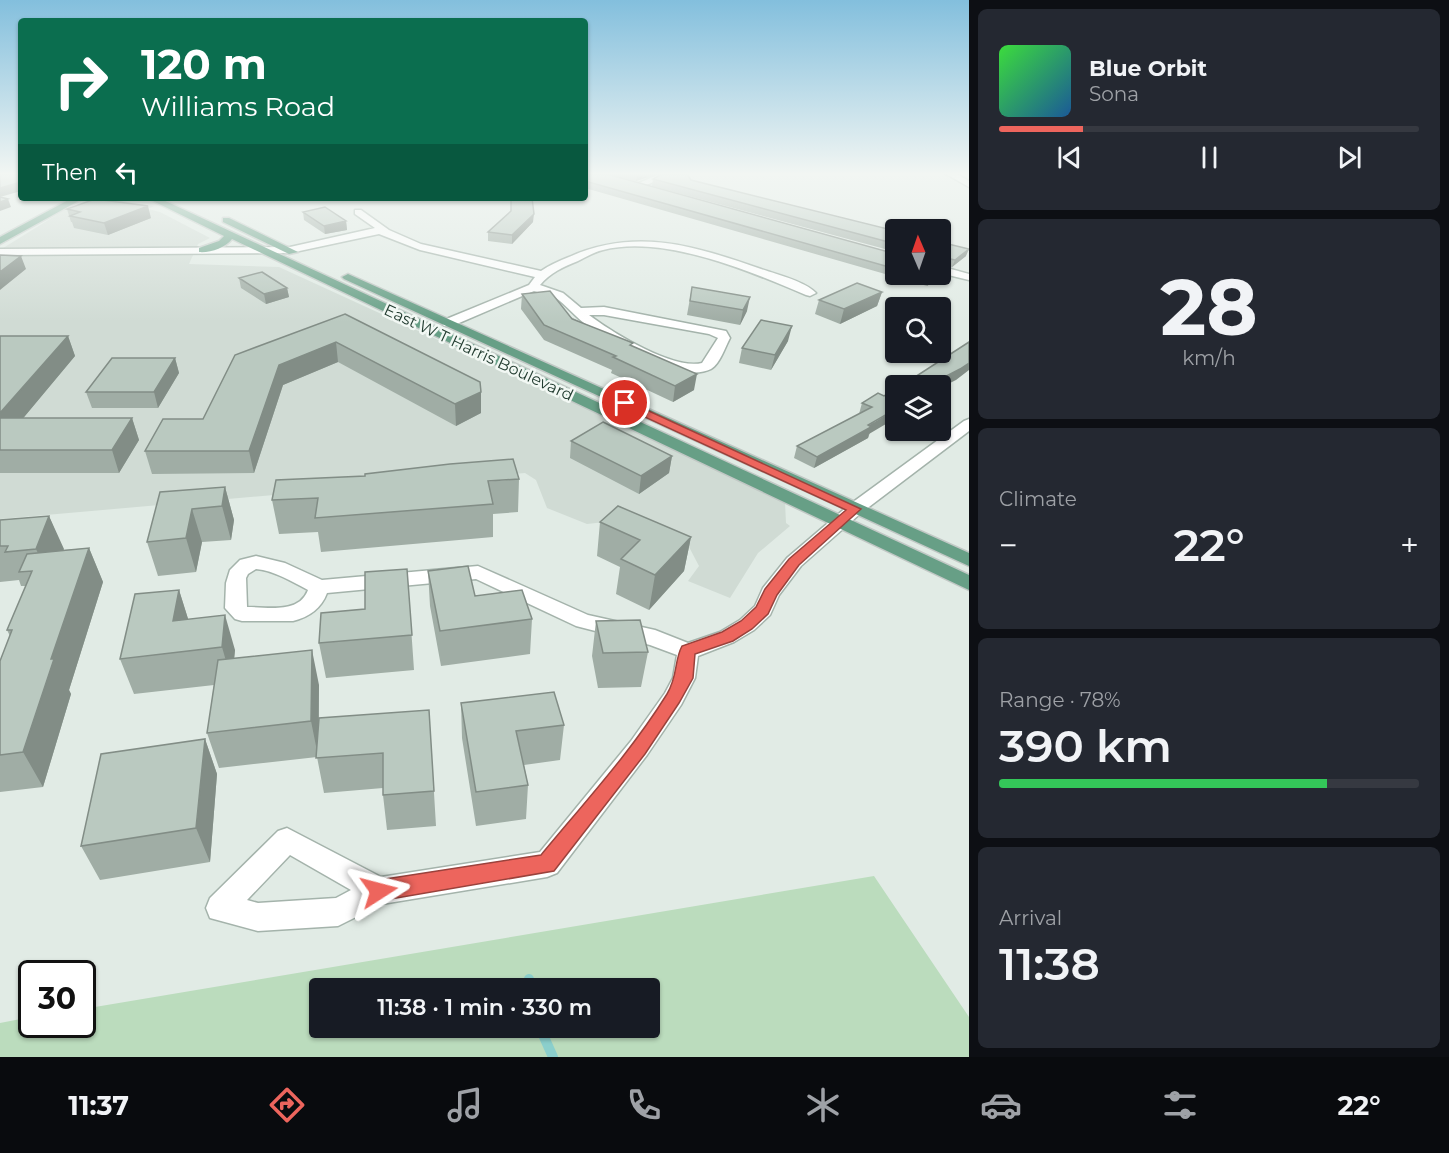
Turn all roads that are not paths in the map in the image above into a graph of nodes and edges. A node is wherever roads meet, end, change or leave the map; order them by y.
1 (35, 223) edge
2 (205, 223) edge
3 (229, 223) edge
4 (374, 223) edge
5 (384, 230) junction
6 (230, 235) junction
7 (0, 243) edge
8 (203, 250) junction
9 (104, 251) junction
10 (0, 252) edge
11 (177, 252) junction
12 (283, 254) junction
13 (951, 272) edge
14 (541, 275) junction
15 (969, 277) edge
16 (533, 287) junction
17 (810, 293) dead end
18 (578, 312) junction
19 (448, 323) junction
20 (969, 424) edge
21 (855, 509) junction
22 (838, 522) junction
23 (969, 560) edge
24 (969, 583) edge
25 (319, 588) dead end
26 (688, 651) junction
27 (379, 891) junction

1 - 7 main road
2 - 6 main road, East W T Harris Boulevard
3 - 12 main road, East W T Harris Boulevard
4 - 5 street
5 - 12 street
5 - 14 street
6 - 8 main road
6 - 12 main road, East W T Harris Boulevard
7 - 9 street
8 - 11 street
8 - 12 street
9 - 10 street
9 - 11 street
11 - 12 street
12 - 19 main road, East W T Harris Boulevard
12 - 22 main road, East W T Harris Boulevard
13 - 15 street
14 - 16 street
14 - 17 street
16 - 18 street
16 - 19 street
18 - 18 street
19 - 21 main road, East W T Harris Boulevard
20 - 21 street
21 - 22 street
21 - 23 main road, East W T Harris Boulevard
22 - 24 main road, East W T Harris Boulevard
22 - 26 street
25 - 26 street
26 - 27 street
27 - 27 street

